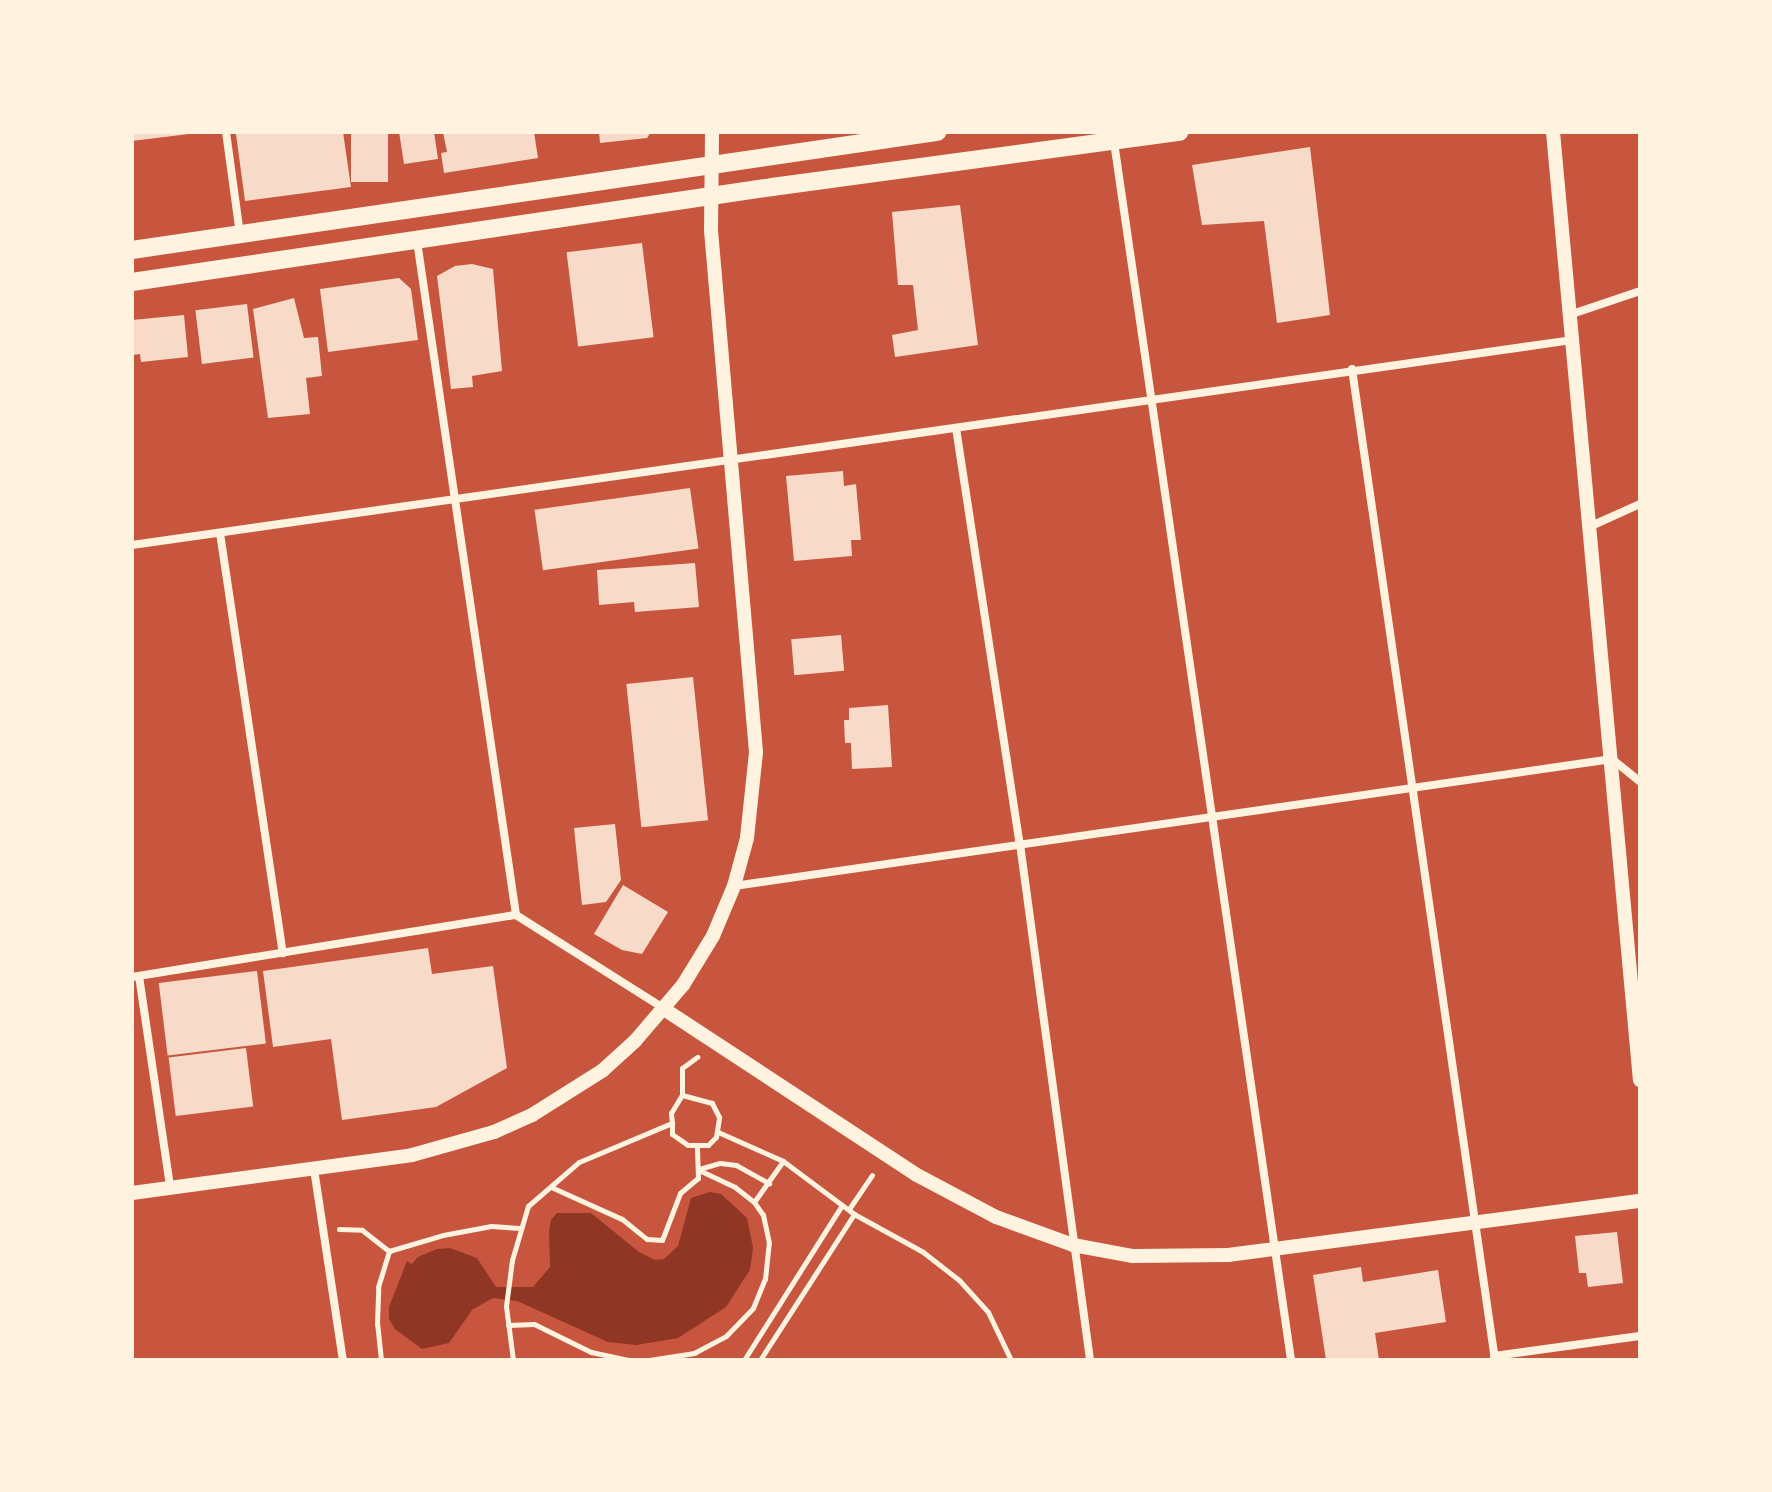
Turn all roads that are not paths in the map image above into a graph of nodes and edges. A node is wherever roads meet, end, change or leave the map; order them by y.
1 (226, 132) edge
2 (712, 132) edge
3 (937, 132) edge
4 (1179, 132) edge
5 (1553, 132) edge
6 (1114, 141) junction
7 (712, 165) junction
8 (710, 197) junction
9 (240, 234) junction
10 (417, 240) junction
11 (132, 250) edge
12 (132, 282) edge
13 (1640, 291) edge
14 (1572, 314) junction
15 (1574, 340) junction
16 (1352, 369) junction
17 (1150, 401) junction
18 (956, 428) junction
19 (731, 458) junction
20 (453, 500) junction
21 (1640, 504) edge
22 (1591, 526) junction
23 (220, 533) junction
24 (132, 545) edge
25 (1612, 759) junction
26 (1640, 782) edge
27 (1411, 788) junction
28 (1212, 816) junction
29 (1020, 844) junction
30 (734, 886) junction
31 (516, 915) junction
32 (283, 953) junction
33 (136, 977) edge
34 (664, 1009) junction
35 (1640, 1080) edge
36 (314, 1169) junction
37 (170, 1187) junction
38 (132, 1193) edge
39 (1640, 1201) edge
40 (1475, 1223) junction
41 (1073, 1245) junction
42 (1275, 1250) junction
43 (1640, 1336) edge
44 (1495, 1358) edge
45 (343, 1360) edge
46 (1090, 1360) edge
47 (1291, 1360) edge

1 - 9 street
2 - 7 street
3 - 7 highway
4 - 6 highway
5 - 14 street
6 - 8 highway
6 - 17 street
7 - 8 street
7 - 9 highway
8 - 10 highway
8 - 19 street
9 - 11 highway
10 - 12 highway
10 - 20 street
13 - 14 street
14 - 15 street
15 - 16 street
15 - 22 street
16 - 17 street
16 - 27 street
17 - 18 street
17 - 28 street
18 - 19 street
18 - 29 street
19 - 20 street
19 - 30 street
20 - 23 street
20 - 31 street
21 - 22 street
22 - 25 street
23 - 24 street
23 - 32 street
25 - 26 street
25 - 27 street
25 - 35 street
27 - 28 street
27 - 40 street
28 - 29 street
28 - 42 street
29 - 30 street
29 - 41 street
30 - 34 street
31 - 32 street
31 - 34 street
32 - 33 street
33 - 37 street
34 - 36 street
34 - 41 street
36 - 37 street
36 - 45 street
37 - 38 street
39 - 40 street
40 - 42 street
40 - 44 street
41 - 42 street
41 - 46 street
42 - 47 street
43 - 44 street

